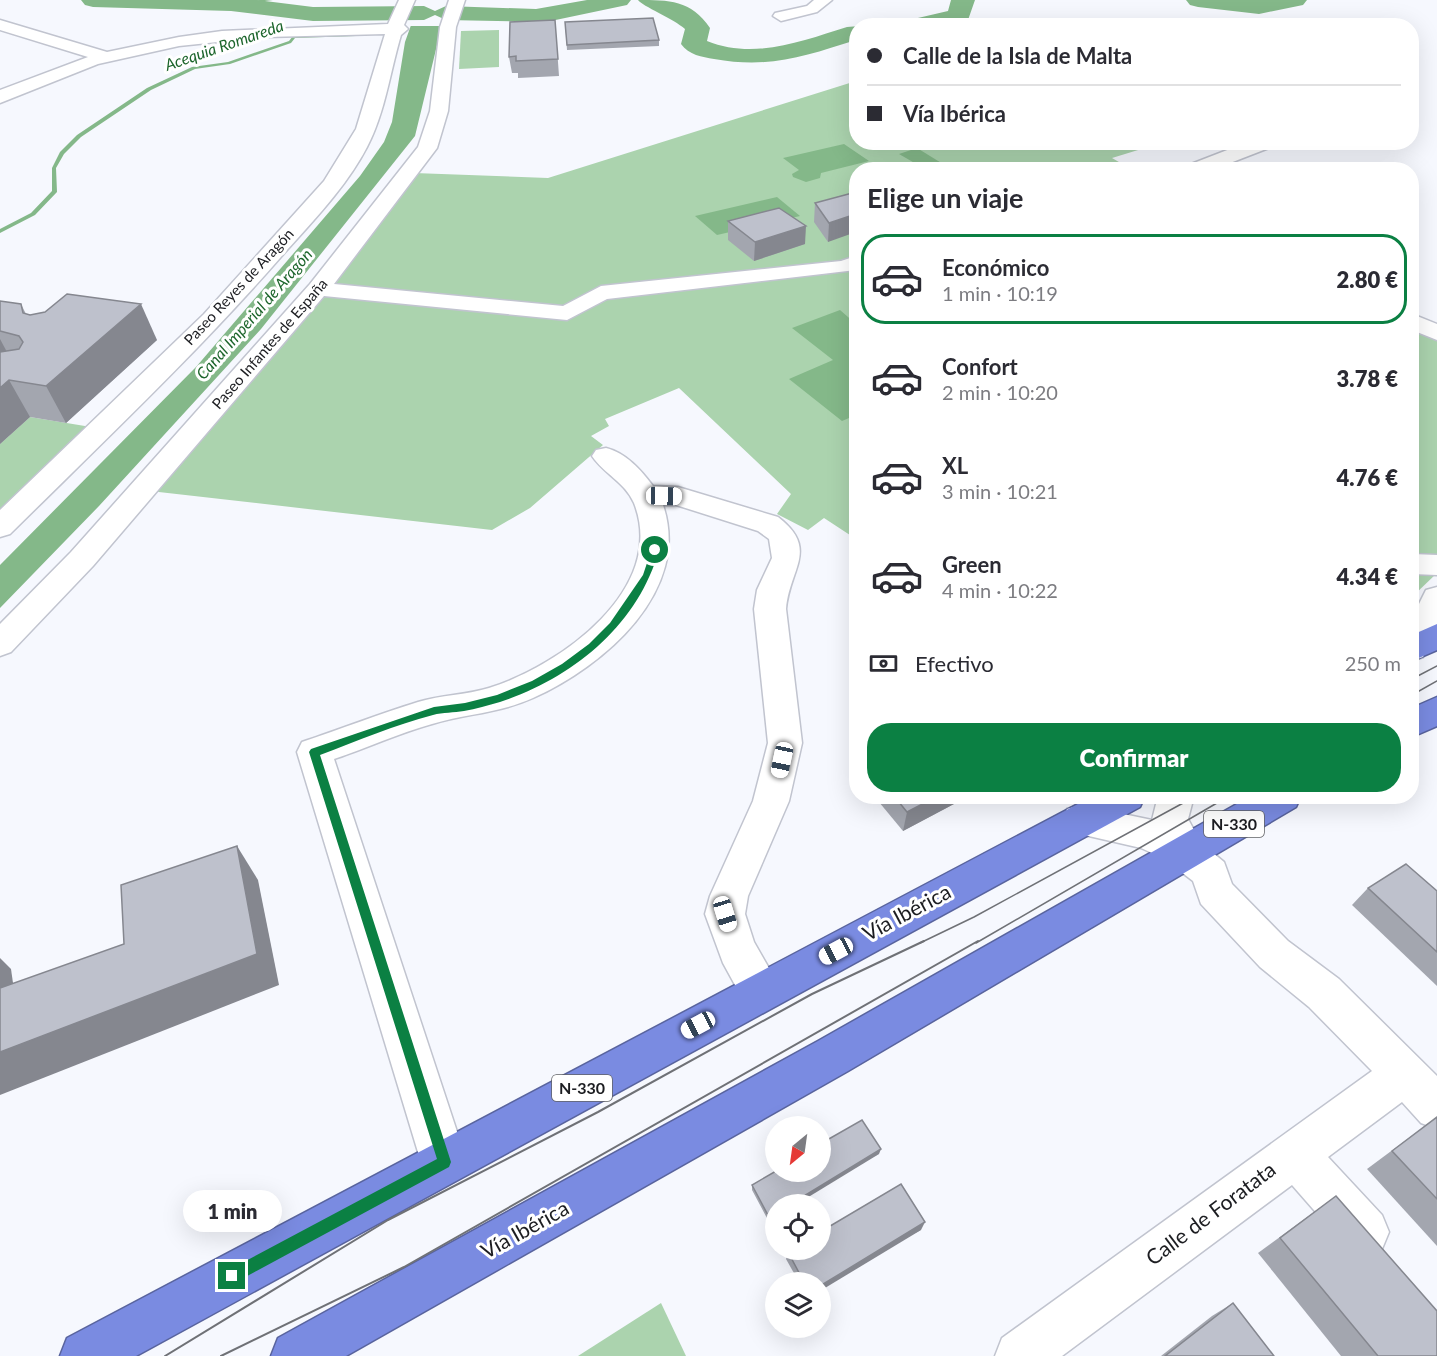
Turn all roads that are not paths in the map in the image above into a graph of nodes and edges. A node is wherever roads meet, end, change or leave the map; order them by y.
1 (407, 0) edge
2 (457, 0) edge
3 (824, 0) edge
4 (781, 16) dead end
5 (0, 25) edge
6 (396, 28) junction
7 (106, 57) junction
8 (2, 96) edge
9 (1246, 150) edge
10 (1214, 162) edge
11 (849, 269) edge
12 (318, 289) junction
13 (1419, 324) edge
14 (1437, 333) edge
15 (608, 446) dead end
16 (662, 496) junction
17 (0, 527) edge
18 (1419, 564) edge
19 (1437, 565) edge
20 (1429, 612) edge
21 (1419, 634) edge
22 (0, 644) edge
23 (1437, 710) edge
24 (1419, 720) edge
25 (1111, 804) edge
26 (1174, 804) edge
27 (1273, 804) edge
28 (1080, 820) junction
29 (1198, 863) junction
30 (761, 991) junction
31 (1404, 1074) junction
32 (1437, 1107) edge
33 (1294, 1153) junction
34 (444, 1162) junction
35 (1389, 1260) edge
36 (85, 1356) edge
37 (296, 1356) edge
38 (1020, 1356) edge

1 - 6 street, Paseo Reyes de Aragón
2 - 12 street, Paseo Infantes de España
3 - 4 street
5 - 7 street
6 - 7 street
6 - 17 street, Paseo Reyes de Aragón
7 - 8 street
9 - 10 street
11 - 12 street
12 - 22 street, Paseo Infantes de España
13 - 14 street
15 - 16 street
16 - 30 street
16 - 34 street
18 - 19 street
20 - 21 highway
23 - 24 highway
25 - 28 highway, Vía Ibérica / N-330
26 - 29 street
27 - 29 highway, Vía Ibérica / N-330
28 - 29 street
28 - 30 highway, Vía Ibérica / N-330
29 - 31 street
29 - 37 highway, Vía Ibérica / N-330
30 - 34 highway, Vía Ibérica / N-330
31 - 32 street
31 - 33 street, Calle de Foratata
33 - 35 street
33 - 38 street, Calle de Foratata
34 - 36 highway, Vía Ibérica / N-330

